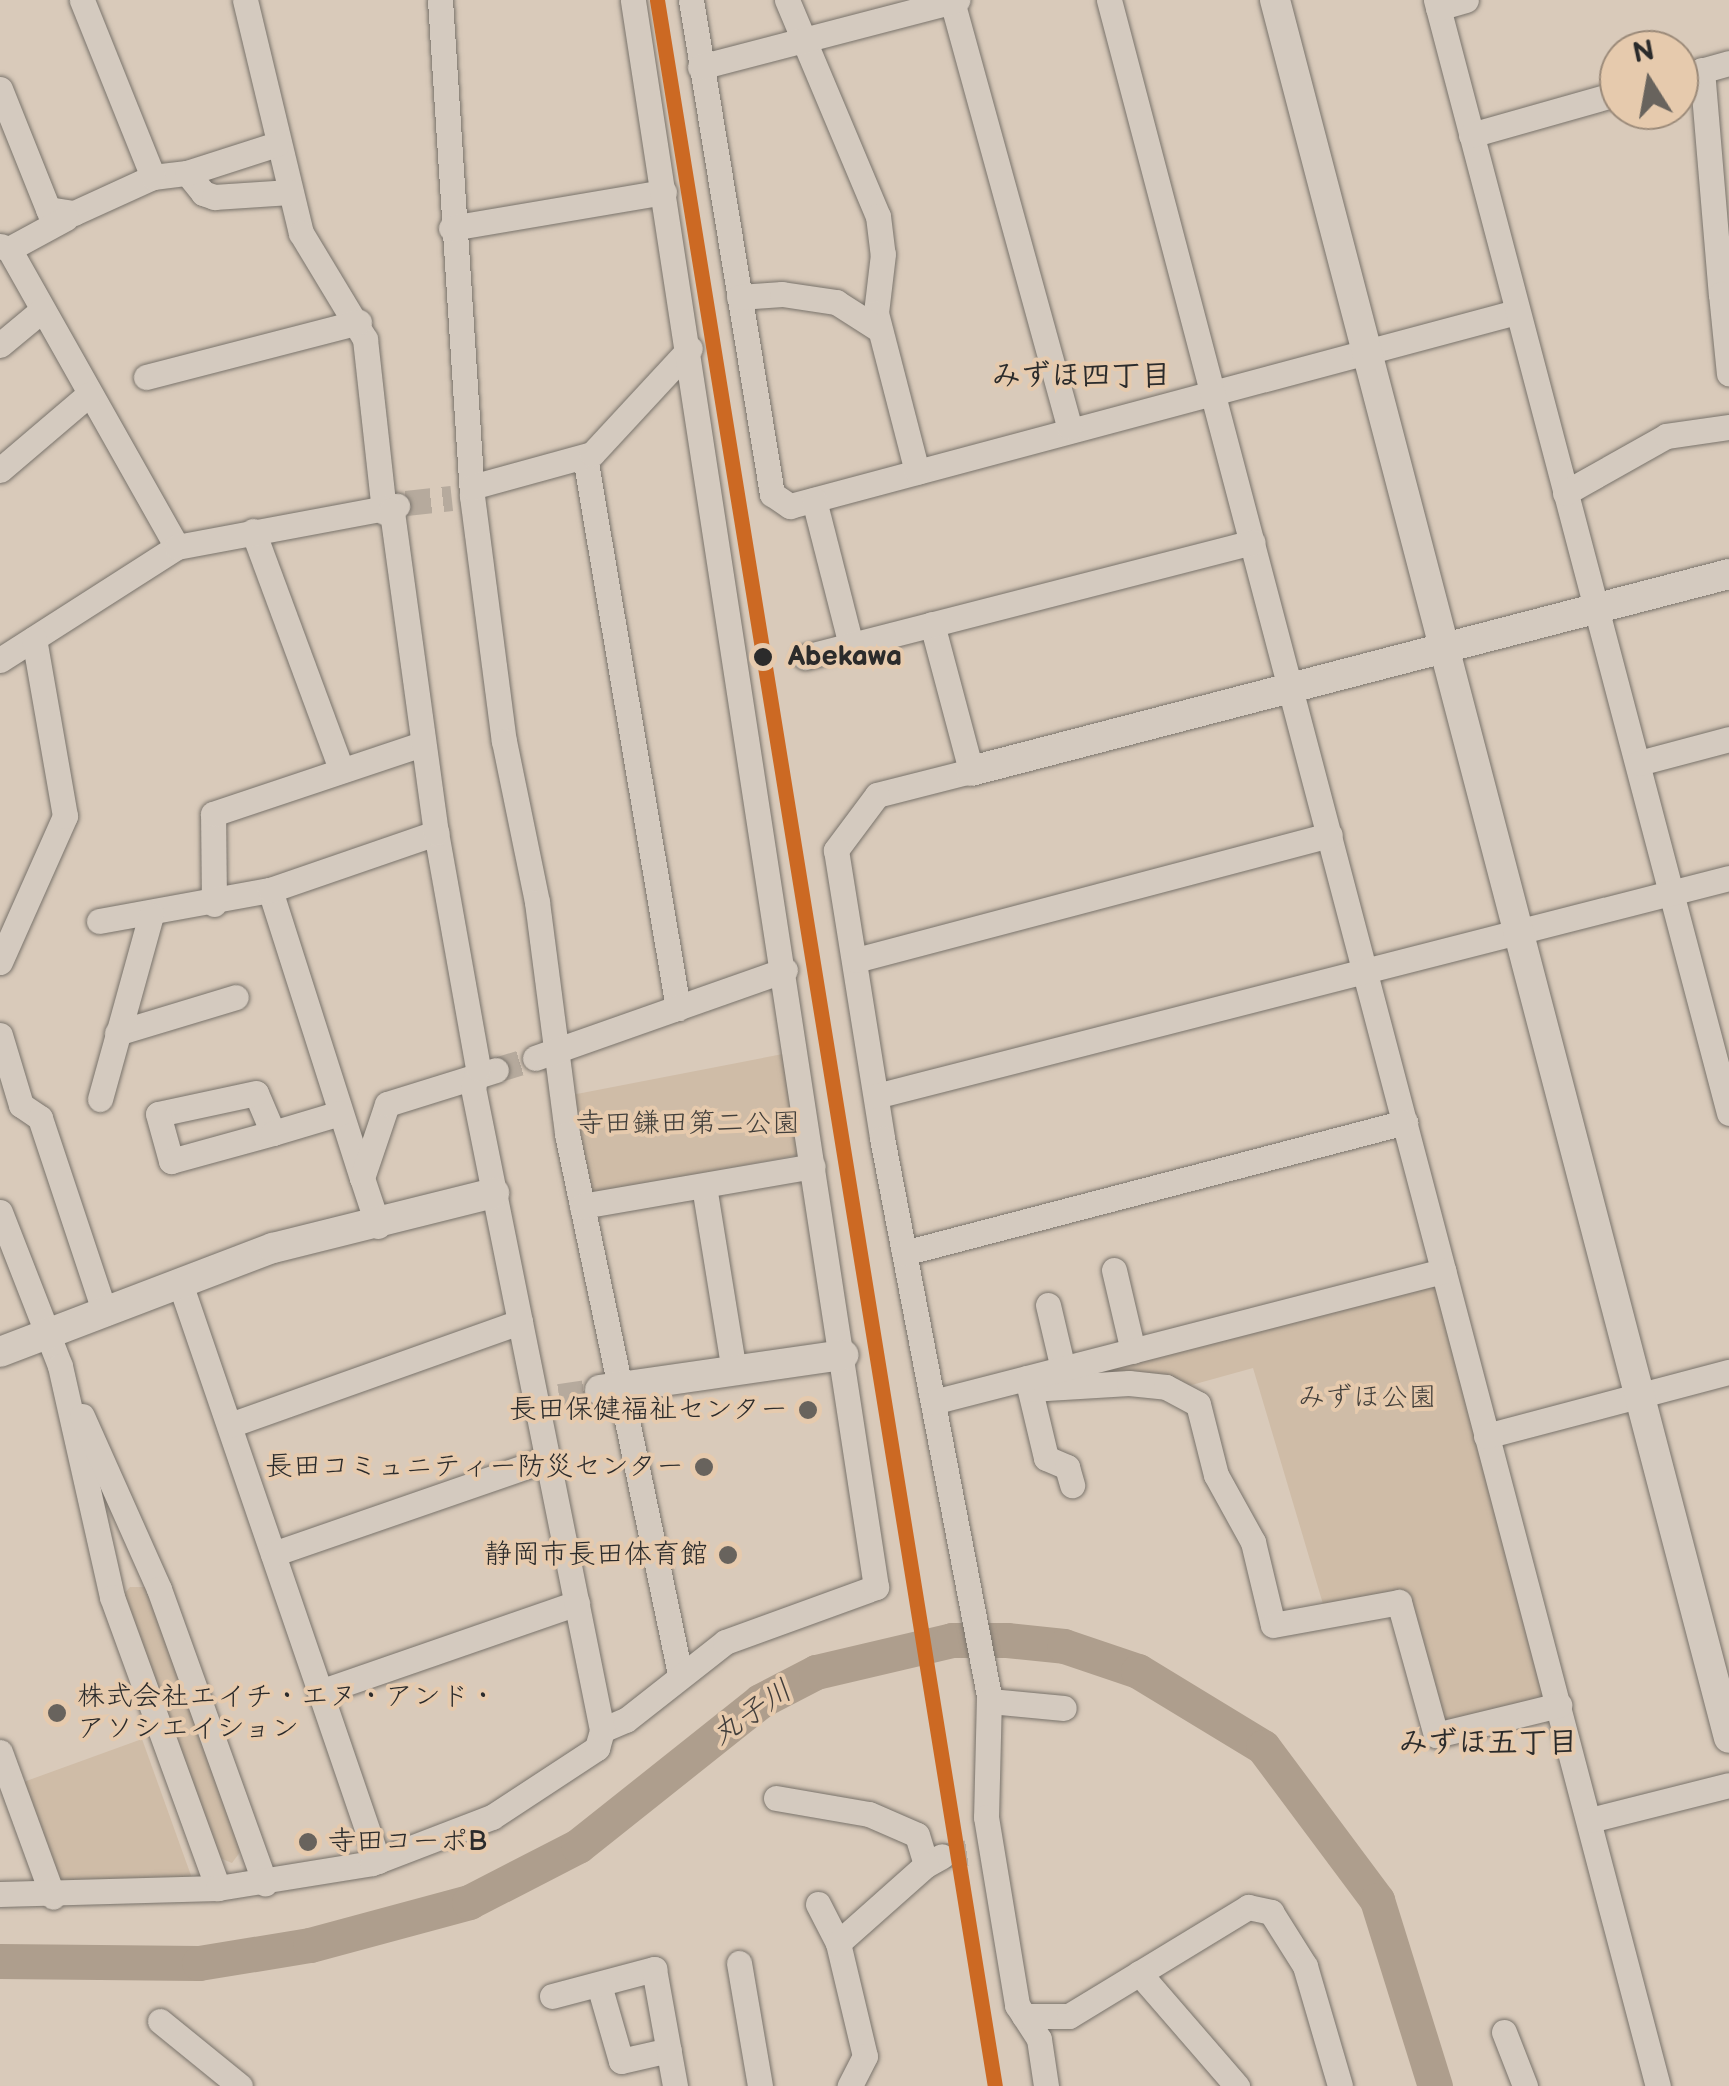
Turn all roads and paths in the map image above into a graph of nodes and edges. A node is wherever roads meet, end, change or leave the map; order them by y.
1 (82, 0) edge
2 (245, 0) edge
3 (440, 0) edge
4 (633, 0) edge
5 (691, 0) edge
6 (787, 0) edge
7 (1109, 0) edge
8 (1275, 0) edge
9 (1466, 0) edge
10 (955, 1) edge
11 (1437, 4) edge
12 (804, 39) junction
13 (1729, 63) edge
14 (700, 67) junction
15 (1699, 71) edge
16 (0, 90) edge
17 (1599, 99) edge
18 (1699, 130) edge
19 (1470, 135) junction
20 (277, 144) junction
21 (188, 173) junction
22 (153, 176) junction
23 (290, 192) junction
24 (664, 192) junction
25 (59, 215) junction
26 (451, 228) junction
27 (4, 247) edge
28 (1725, 293) edge
29 (739, 297) junction
30 (42, 310) junction
31 (1516, 312) junction
32 (359, 322) junction
33 (880, 330) junction
34 (0, 345) edge
35 (690, 348) junction
36 (1368, 352) junction
37 (1729, 374) edge
38 (146, 377) dead end
39 (1211, 391) junction
40 (88, 395) junction
41 (1069, 427) junction
42 (1729, 427) edge
43 (586, 457) junction
44 (0, 470) edge
45 (917, 472) junction
46 (466, 493) junction
47 (1565, 493) junction
48 (814, 500) junction
49 (394, 508) junction
50 (253, 531) junction
51 (1252, 542) junction
52 (177, 546) junction
53 (1729, 574) edge
54 (1596, 608) junction
55 (932, 624) junction
56 (34, 639) junction
57 (850, 645) junction
58 (1444, 648) junction
59 (805, 657) dead end
60 (0, 660) edge
61 (1292, 689) junction
62 (1729, 740) edge
63 (422, 744) junction
64 (1638, 764) junction
65 (341, 769) junction
66 (971, 771) junction
67 (436, 833) junction
68 (1330, 836) junction
69 (1729, 878) edge
70 (270, 890) junction
71 (1671, 893) junction
72 (214, 904) junction
73 (151, 915) junction
74 (99, 921) dead end
75 (1521, 932) junction
76 (856, 960) junction
77 (0, 962) edge
78 (786, 970) junction
79 (1366, 973) junction
80 (236, 998) dead end
81 (678, 1008) junction
82 (118, 1033) junction
83 (0, 1035) edge
84 (547, 1054) junction
85 (1721, 1055) edge
86 (4, 1062) edge
87 (484, 1074) junction
88 (876, 1096) junction
89 (100, 1099) dead end
90 (340, 1113) junction
91 (1729, 1113) edge
92 (1405, 1122) junction
93 (273, 1133) dead end
94 (812, 1166) junction
95 (362, 1178) junction
96 (704, 1186) junction
97 (494, 1194) junction
98 (582, 1206) junction
99 (0, 1212) edge
100 (378, 1226) junction
101 (904, 1252) junction
102 (1114, 1270) dead end
103 (1444, 1271) junction
104 (181, 1286) junction
105 (1048, 1305) dead end
106 (105, 1313) junction
107 (520, 1322) junction
108 (47, 1336) junction
109 (1133, 1351) junction
110 (0, 1352) edge
111 (844, 1354) junction
112 (60, 1366) junction
113 (1064, 1369) junction
114 (734, 1371) junction
115 (1729, 1372) edge
116 (1028, 1384) junction
117 (609, 1388) junction
118 (1642, 1394) junction
119 (933, 1402) junction
120 (230, 1425) junction
121 (1486, 1436) junction
122 (547, 1459) junction
123 (1072, 1485) dead end
124 (273, 1554) junction
125 (577, 1603) junction
126 (680, 1674) junction
127 (320, 1692) junction
128 (989, 1698) junction
129 (1559, 1706) junction
130 (1064, 1708) dead end
131 (602, 1730) junction
132 (1729, 1738) edge
133 (0, 1752) edge
134 (1729, 1786) edge
135 (776, 1798) dead end
136 (1590, 1820) junction
137 (378, 1861) junction
138 (264, 1883) junction
139 (218, 1888) junction
140 (0, 1894) edge
141 (53, 1896) junction
142 (818, 1904) dead end
143 (838, 1943) junction
144 (739, 1963) dead end
145 (1139, 1973) junction
146 (599, 1984) junction
147 (552, 1996) dead end
148 (1024, 2016) junction
149 (160, 2021) dead end
150 (1504, 2032) dead end
151 (669, 2050) junction
152 (240, 2086) edge
153 (676, 2086) edge
154 (760, 2086) edge
155 (850, 2086) edge
156 (1046, 2086) edge
157 (1237, 2086) edge
158 (1340, 2086) edge
159 (1526, 2086) edge
160 (1658, 2086) edge

1 - 22 street
2 - 20 street
3 - 26 street
4 - 24 street
5 - 14 street
6 - 12 street
7 - 39 street
8 - 36 street
9 - 11 street
10 - 12 street
10 - 41 street
11 - 19 street
12 - 14 street
12 - 33 street
13 - 15 street
14 - 29 street
16 - 25 street
17 - 19 street
18 - 28 street
19 - 31 street
20 - 21 street
20 - 23 street
21 - 22 street
21 - 23 street
22 - 25 street
23 - 32 street
24 - 26 street
24 - 35 street
25 - 27 street
26 - 46 street
27 - 30 street
28 - 37 street
29 - 33 street
29 - 48 street
30 - 34 street
30 - 40 street
31 - 36 street
31 - 47 street
32 - 38 street
32 - 49 street
33 - 45 street
35 - 43 street
35 - 78 street
36 - 39 street
36 - 58 street
39 - 41 street
39 - 51 street
40 - 44 street
40 - 52 street
41 - 45 street
42 - 47 street
43 - 46 street
43 - 81 street
45 - 48 street
46 - 84 street
47 - 54 street
48 - 57 street
49 - 50 street
49 - 63 street
50 - 52 street
50 - 65 street
51 - 55 street
51 - 61 street
52 - 56 street
53 - 54 street
54 - 58 street
54 - 64 street
55 - 57 street
55 - 66 street
56 - 60 street
56 - 77 street
57 - 59 street
58 - 61 street
58 - 75 street
61 - 66 street
61 - 68 street
62 - 64 street
63 - 65 street
63 - 67 street
64 - 71 street
65 - 72 street
66 - 76 street
67 - 70 street
67 - 87 street
68 - 76 street
68 - 79 street
69 - 71 street
70 - 72 street
70 - 90 street
71 - 75 street
71 - 85 street
72 - 73 street
73 - 74 street
73 - 82 street
75 - 79 street
75 - 118 street
76 - 88 street
78 - 81 street
78 - 94 street
79 - 88 street
79 - 92 street
80 - 82 street
81 - 84 street
82 - 89 street
83 - 86 street
84 - 98 street
85 - 91 street
86 - 106 street
87 - 95 street
87 - 97 street
88 - 101 street
90 - 93 street
90 - 95 street
92 - 101 street
92 - 103 street
94 - 96 street
94 - 111 street
95 - 100 street
96 - 98 street
96 - 114 street
97 - 100 street
97 - 107 street
98 - 117 street
99 - 108 street
100 - 104 street
101 - 119 street
102 - 109 street
103 - 109 street
103 - 121 street
104 - 106 street
104 - 120 street
105 - 113 street
106 - 108 street
107 - 120 street
107 - 122 street
108 - 110 street
108 - 112 street
109 - 113 street
111 - 114 street
111 - 126 street
112 - 138 street
112 - 139 street
113 - 116 street
114 - 117 street
115 - 118 street
116 - 119 street
116 - 123 street
116 - 129 street
117 - 126 street
118 - 121 street
118 - 132 street
119 - 128 street
120 - 124 street
121 - 129 street
122 - 124 street
122 - 125 street
124 - 127 street
125 - 127 street
125 - 131 street
126 - 131 street
127 - 137 street
128 - 130 street
128 - 148 street
129 - 136 street
131 - 137 street
133 - 141 street
134 - 136 street
135 - 143 street
136 - 160 street
137 - 138 street
138 - 139 street
139 - 141 street
140 - 141 street
142 - 143 street
143 - 155 street
144 - 154 street
145 - 148 street
145 - 157 street
145 - 158 street
146 - 147 street
146 - 151 street
146 - 151 street
148 - 156 street
149 - 152 street
150 - 159 street
151 - 153 street

